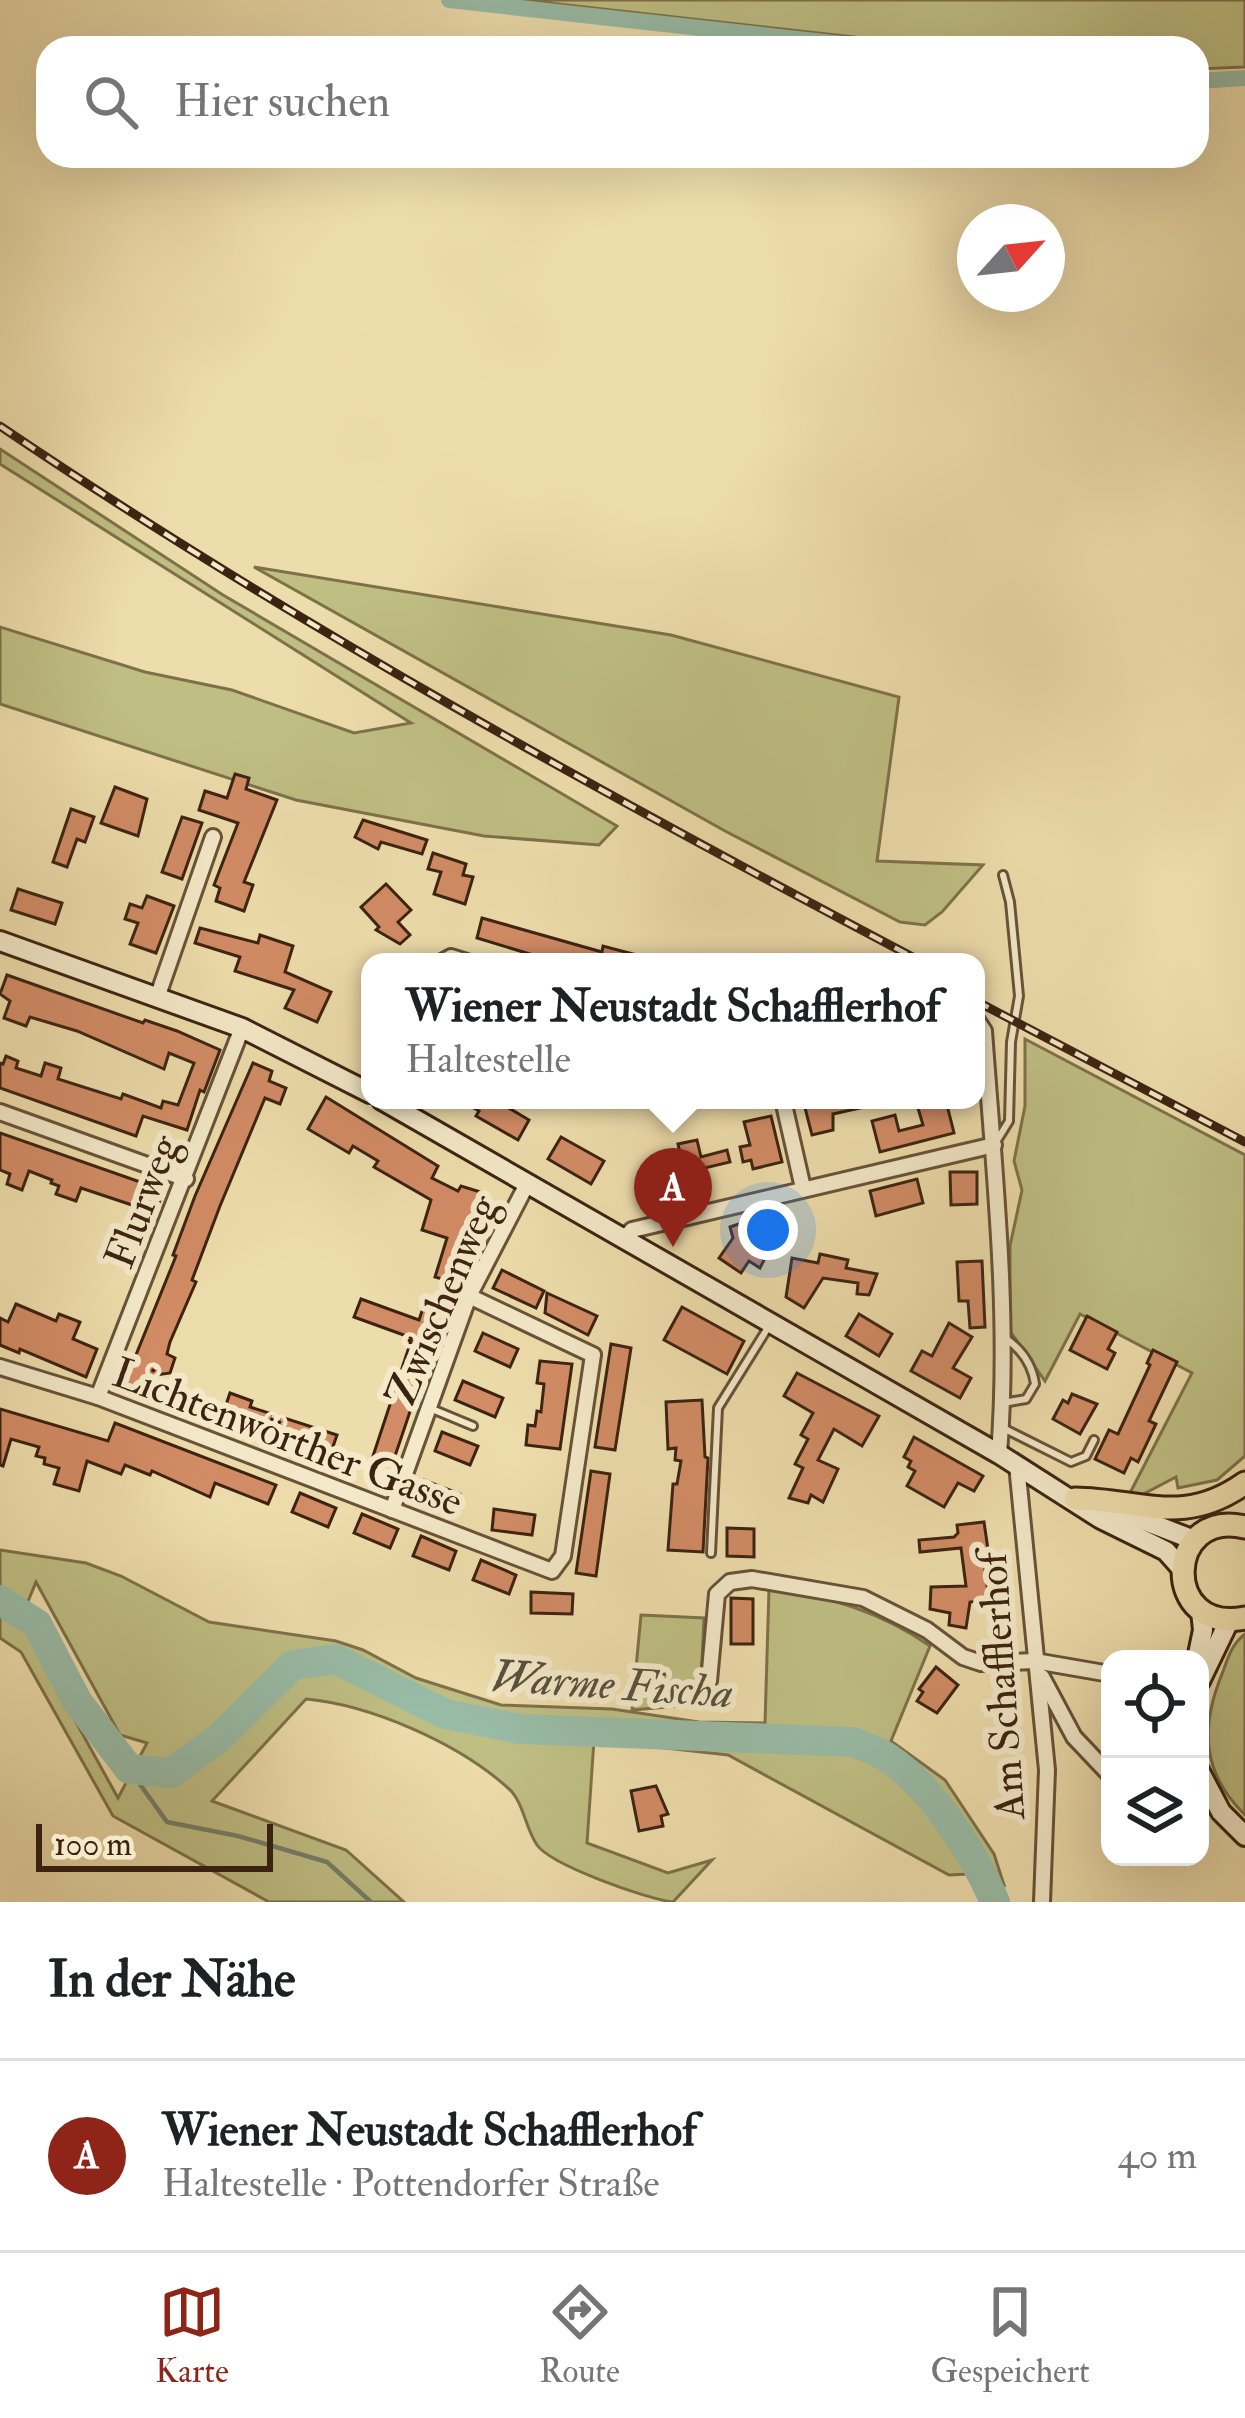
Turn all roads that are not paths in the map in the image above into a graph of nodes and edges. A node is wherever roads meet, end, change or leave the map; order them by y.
1 (213, 837) dead end
2 (1003, 875) dead end
3 (0, 941) edge
4 (157, 998) junction
5 (242, 1028) junction
6 (985, 1042) edge
7 (361, 1083) edge
8 (397, 1109) edge
9 (785, 1109) edge
10 (0, 1112) edge
11 (994, 1145) junction
12 (186, 1179) junction
13 (526, 1184) junction
14 (803, 1188) junction
15 (624, 1239) junction
16 (469, 1296) junction
17 (771, 1323) junction
18 (1000, 1335) junction
19 (0, 1367) edge
20 (98, 1397) junction
21 (1004, 1403) junction
22 (429, 1408) junction
23 (472, 1426) dead end
24 (1002, 1427) junction
25 (1094, 1440) dead end
26 (1008, 1460) junction
27 (1245, 1483) edge
28 (1075, 1499) junction
29 (392, 1510) junction
30 (1243, 1524) edge
31 (1194, 1540) junction
32 (711, 1553) dead end
33 (1182, 1569) junction
34 (1201, 1611) junction
35 (1237, 1620) edge
36 (1199, 1650) edge
37 (1035, 1661) junction
38 (1209, 1666) edge
39 (1101, 1672) edge
40 (709, 1681) dead end
41 (1101, 1766) edge
42 (1210, 1811) edge
43 (1245, 1836) edge
44 (1042, 1902) edge

1 - 4 street
2 - 11 lane
3 - 4 main road
4 - 5 main road
5 - 7 main road
5 - 12 street, Flurweg
6 - 11 street, Am Schafflerhof
8 - 13 main road
9 - 14 street
10 - 12 street
11 - 14 street
11 - 18 street, Am Schafflerhof
12 - 20 street, Flurweg
13 - 15 main road
13 - 16 street, Zwischenweg
14 - 15 street
15 - 17 main road
16 - 22 street, Zwischenweg
16 - 29 street, Lichtenwörther Gasse
17 - 26 main road
17 - 32 lane
18 - 21 street, Am Schafflerhof
18 - 21 lane
19 - 20 street, Lichtenwörther Gasse
20 - 29 street, Lichtenwörther Gasse
21 - 24 street, Am Schafflerhof
22 - 23 lane
22 - 29 street, Zwischenweg
24 - 25 lane
24 - 26 street, Am Schafflerhof
26 - 28 main road
26 - 37 street, Am Schafflerhof
27 - 28 main road
28 - 31 main road
28 - 33 main road
30 - 31 main road
31 - 33 main road
33 - 34 main road
34 - 35 main road
34 - 36 main road
35 - 38 main road
37 - 39 street
37 - 40 street
37 - 41 street
37 - 44 street, Am Schafflerhof
42 - 43 main road

